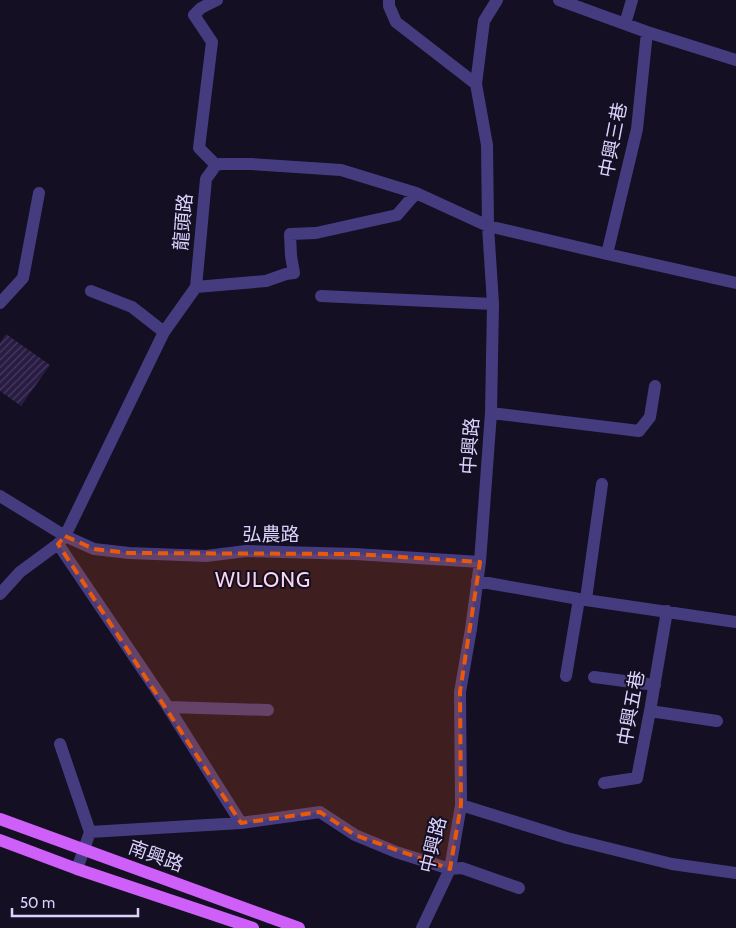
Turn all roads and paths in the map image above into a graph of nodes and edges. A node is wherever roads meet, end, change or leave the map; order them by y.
1 (217, 0) edge
2 (389, 0) edge
3 (497, 0) edge
4 (559, 0) edge
5 (632, 0) edge
6 (625, 24) junction
7 (647, 32) junction
8 (736, 60) edge
9 (476, 84) junction
10 (216, 165) junction
11 (39, 193) dead end
12 (416, 193) junction
13 (488, 226) junction
14 (607, 254) junction
15 (736, 283) edge
16 (196, 287) junction
17 (91, 291) dead end
18 (322, 296) dead end
19 (0, 303) edge
20 (493, 304) junction
21 (164, 332) junction
22 (655, 386) dead end
23 (491, 413) junction
24 (602, 484) dead end
25 (0, 496) edge
26 (62, 540) junction
27 (480, 562) junction
28 (478, 581) junction
29 (0, 594) edge
30 (583, 599) junction
31 (667, 611) junction
32 (736, 622) edge
33 (566, 676) dead end
34 (594, 677) dead end
35 (655, 685) junction
36 (168, 707) junction
37 (268, 710) dead end
38 (650, 711) junction
39 (717, 721) dead end
40 (60, 744) dead end
41 (604, 784) dead end
42 (461, 805) junction
43 (0, 819) edge
44 (241, 823) junction
45 (90, 832) junction
46 (0, 840) edge
47 (83, 850) junction
48 (77, 869) junction
49 (450, 869) junction
50 (736, 873) edge
51 (519, 888) dead end
52 (273, 924) edge
53 (253, 928) edge
54 (299, 928) edge
55 (422, 928) edge

1 - 10 street
2 - 9 street
3 - 9 street, 中興路
4 - 6 street
5 - 6 street
6 - 7 street
7 - 8 street
7 - 14 street, 中興三巷
9 - 13 street, 中興路
10 - 12 street
10 - 16 street, 龍頭路
11 - 19 street
12 - 13 street
12 - 16 street
13 - 14 street
13 - 20 street, 中興路
14 - 15 street
16 - 21 street
17 - 21 street
18 - 20 street
20 - 23 street, 中興路
21 - 26 street
22 - 23 street
23 - 27 street, 中興路
24 - 30 street
25 - 26 street
26 - 27 street, 弘農路
26 - 29 street
26 - 36 street
27 - 28 street, 中興路
28 - 30 street
28 - 42 street, 中興路
30 - 31 street
30 - 33 street
31 - 32 street
31 - 35 street, 中興五巷
34 - 35 street
35 - 38 street, 中興五巷
36 - 37 street
36 - 44 street
38 - 39 street
38 - 41 street, 中興五巷
40 - 45 street
42 - 49 street, 中興路
42 - 50 street
43 - 47 main road, 南興路
44 - 45 street
44 - 49 street
45 - 47 street
46 - 48 main road, 南興路
47 - 48 street
47 - 52 main road, 南興路
48 - 53 main road, 南興路
49 - 51 street
49 - 55 street, 中興路
52 - 54 main road, 南興路

